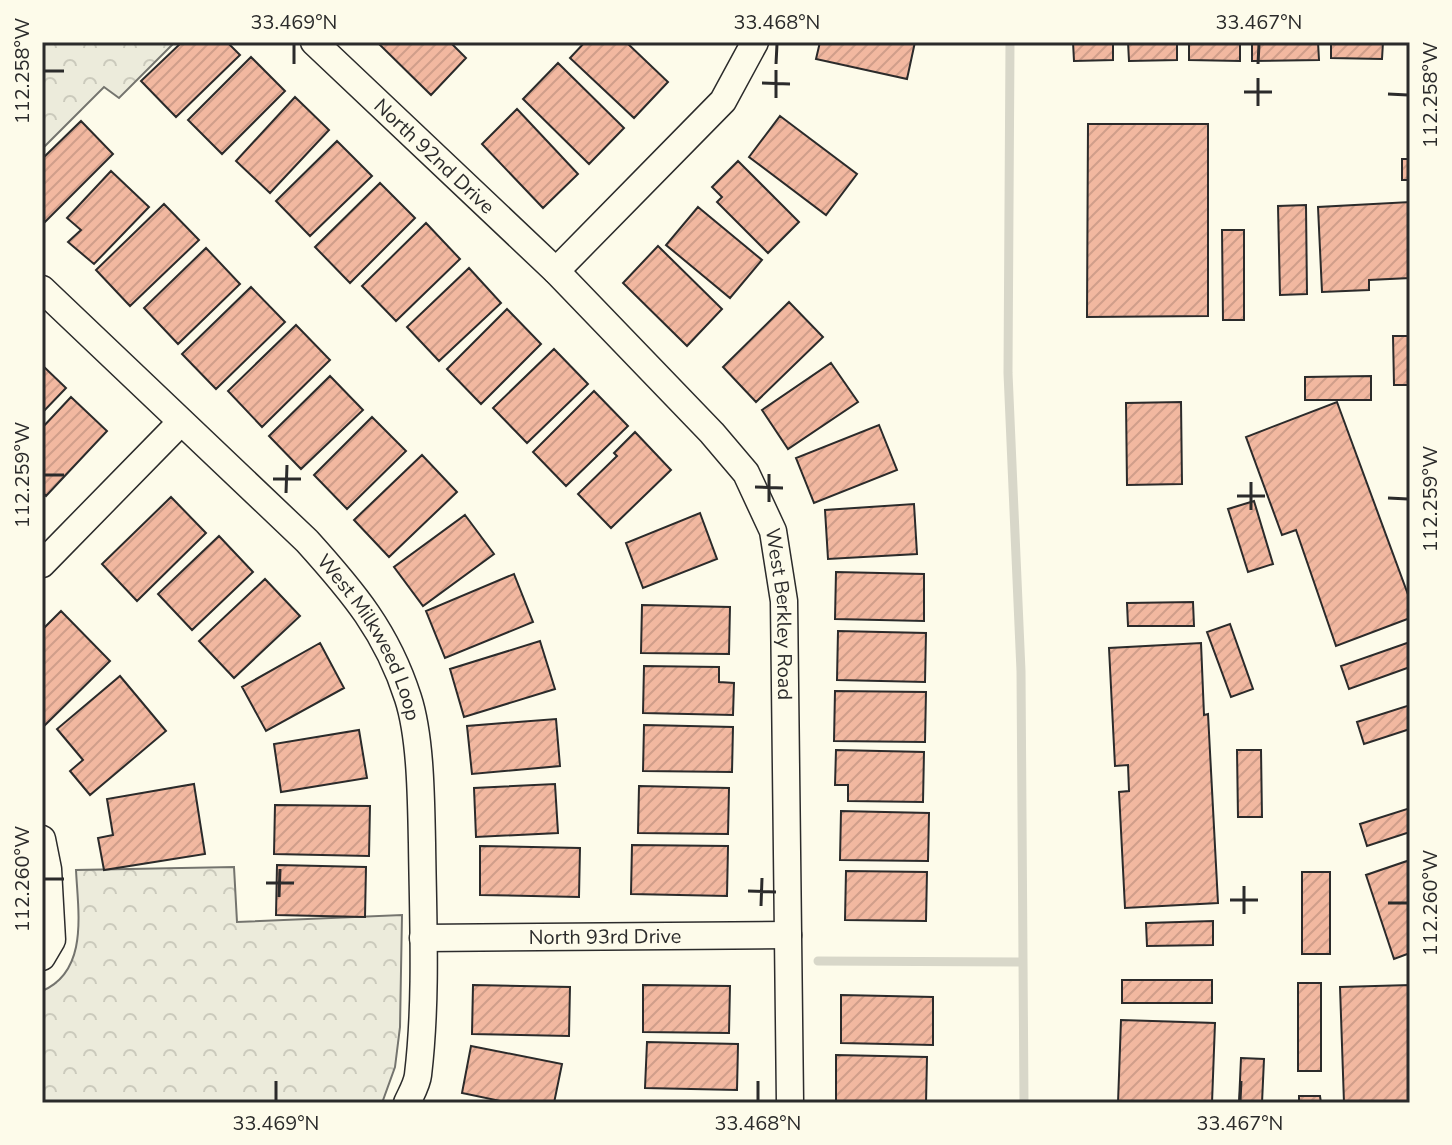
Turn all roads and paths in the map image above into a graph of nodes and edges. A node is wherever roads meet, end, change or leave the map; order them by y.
1 (314, 42) edge
2 (755, 42) edge
3 (556, 271) junction
4 (42, 289) edge
5 (181, 422) junction
6 (42, 564) edge
7 (42, 839) edge
8 (788, 935) junction
9 (423, 938) junction
10 (42, 957) edge
11 (407, 1103) edge
12 (790, 1103) edge

1 - 3 street, North 92nd Drive
2 - 3 street
3 - 8 street, West Berkley Road
4 - 5 street, West Milkweed Loop
5 - 6 street
5 - 9 street, West Milkweed Loop
7 - 10 street
8 - 9 street, North 93rd Drive
8 - 12 street, West Berkley Road
9 - 11 street, West Milkweed Loop

